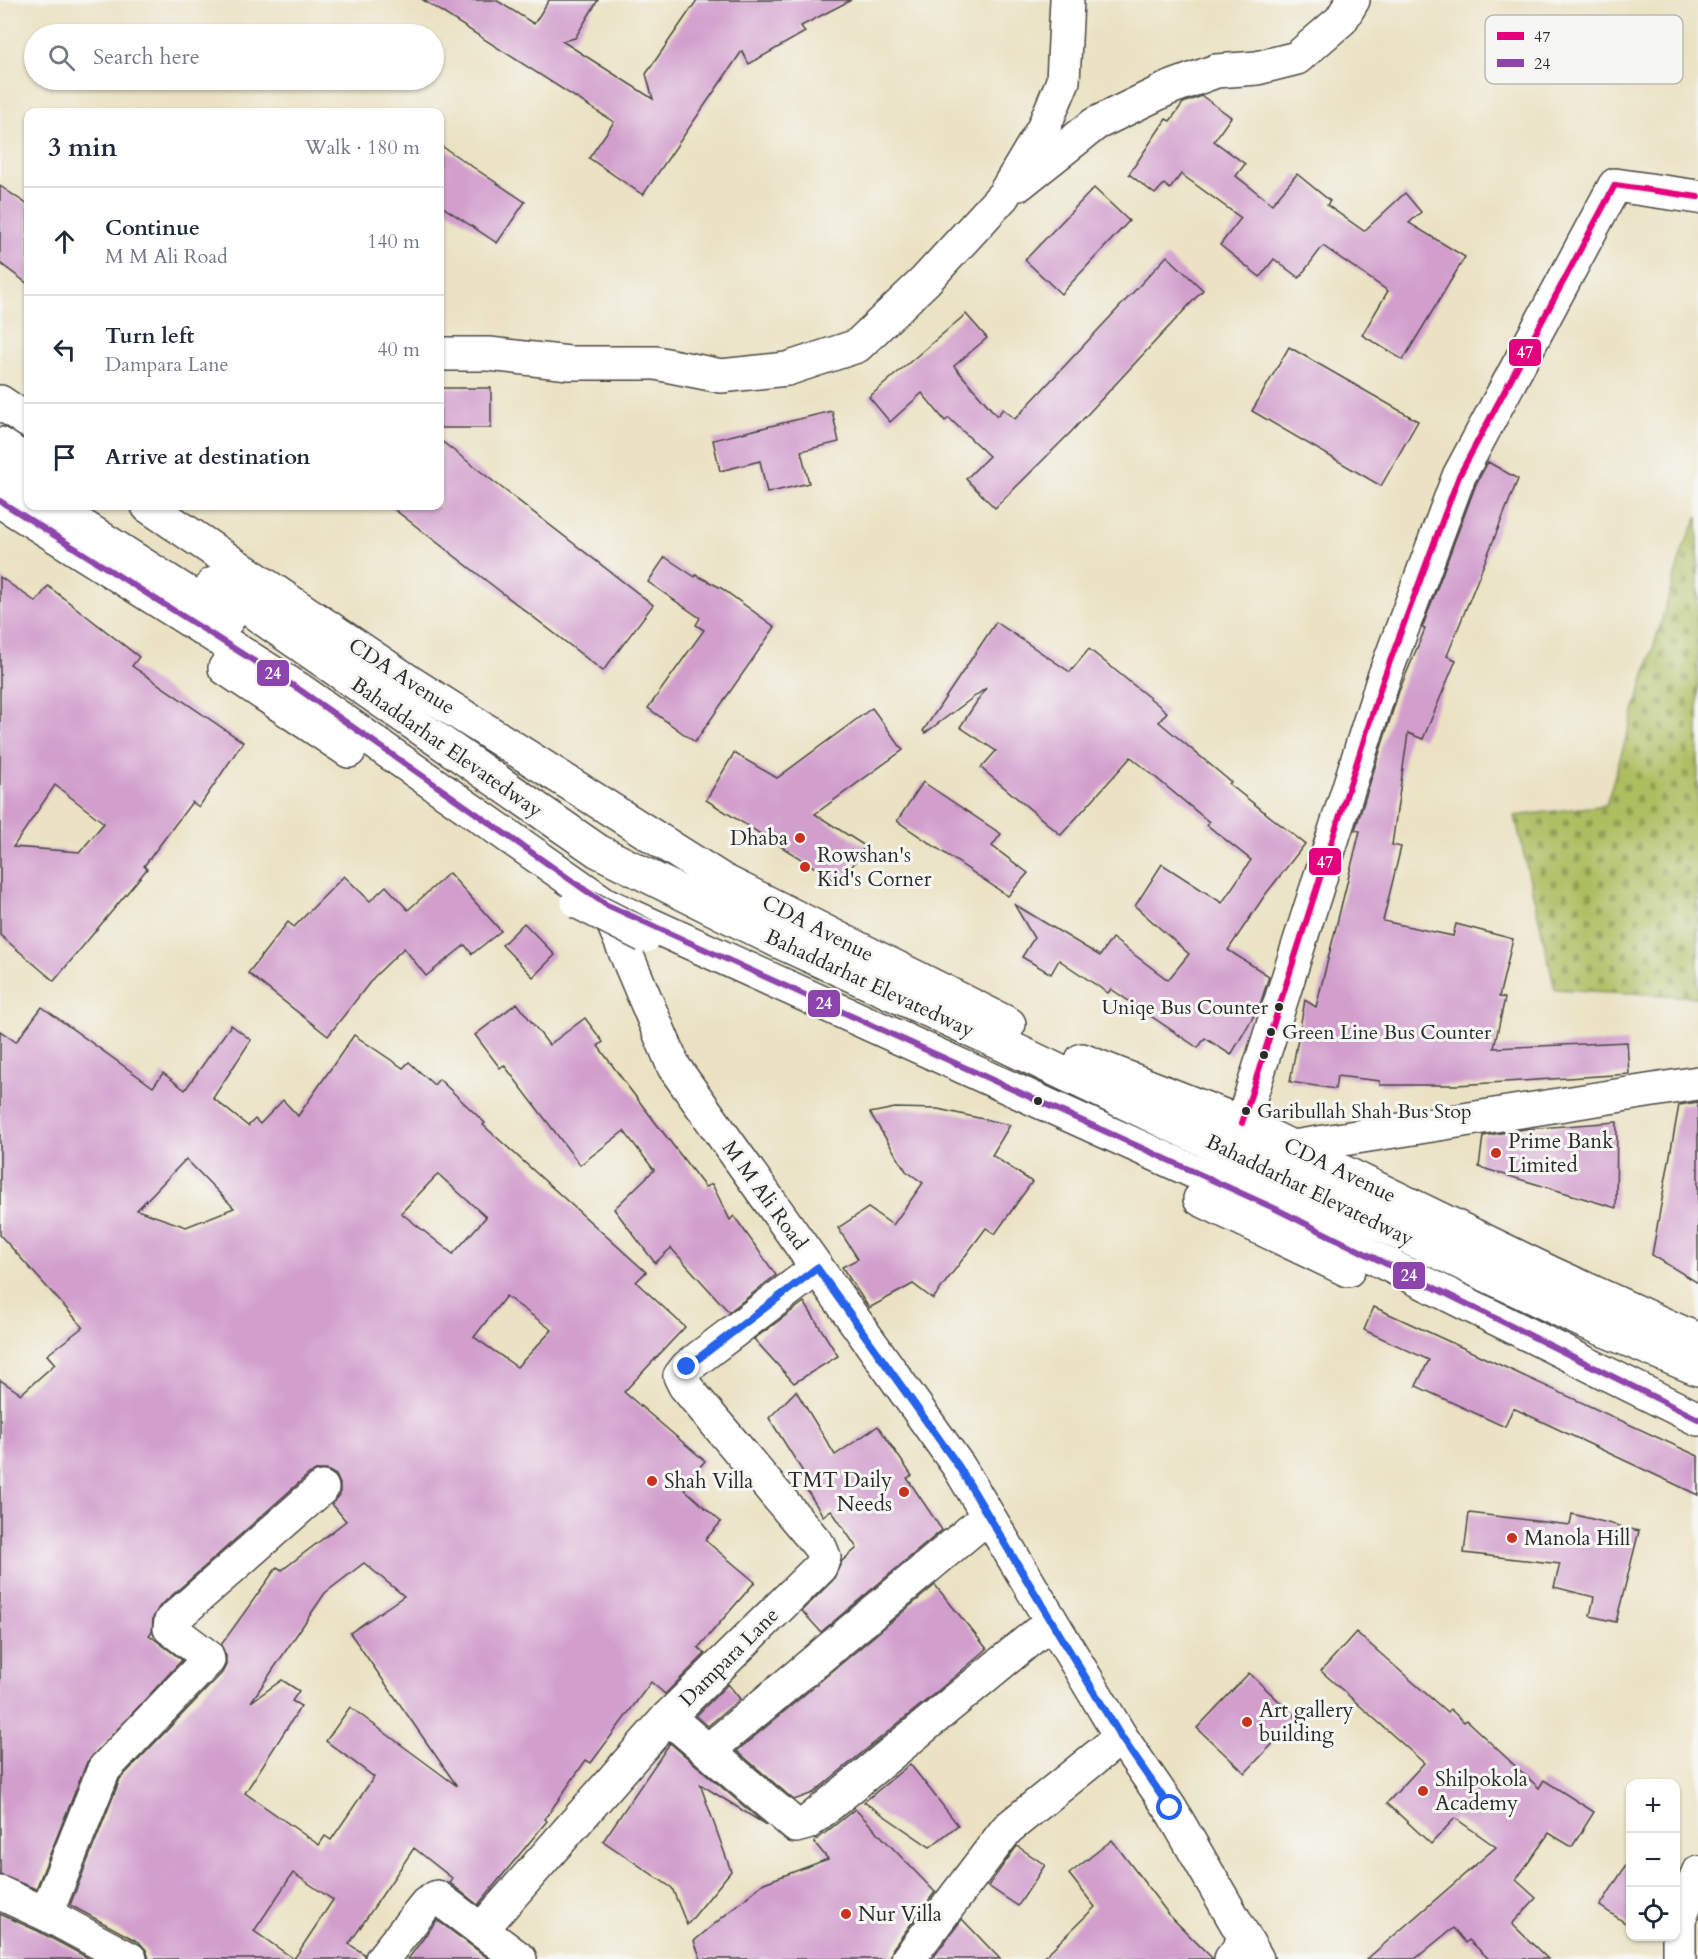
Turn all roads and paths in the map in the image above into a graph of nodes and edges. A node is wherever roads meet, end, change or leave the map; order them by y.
1 (1066, 0) edge
2 (1353, 0) edge
3 (1003, 196) junction
4 (1698, 197) edge
5 (444, 354) edge
6 (0, 444) edge
7 (24, 460) edge
8 (0, 474) edge
9 (24, 489) edge
10 (0, 501) edge
11 (57, 510) edge
12 (100, 510) edge
13 (154, 510) edge
14 (0, 519) edge
15 (592, 903) junction
16 (1698, 1083) edge
17 (1242, 1123) junction
18 (1293, 1148) junction
19 (817, 1268) junction
20 (1698, 1340) edge
21 (1541, 1364) dead end
22 (1698, 1369) edge
23 (1698, 1394) edge
24 (1698, 1419) edge
25 (322, 1488) dead end
26 (987, 1517) junction
27 (1051, 1622) junction
28 (668, 1717) junction
29 (1121, 1737) junction
30 (709, 1750) junction
31 (1698, 1873) edge
32 (0, 1893) edge
33 (46, 1914) junction
34 (481, 1930) junction
35 (1244, 1953) edge
36 (130, 1959) edge
37 (382, 1959) edge
38 (520, 1959) edge
39 (908, 1959) edge
40 (1678, 1959) edge

1 - 3 main road
2 - 3 main road
3 - 5 main road
4 - 17 main road
6 - 7 main road
8 - 9 main road
10 - 15 main road
11 - 23 main road, Bahaddarhat Elevatedway
12 - 22 main road, Bahaddarhat Elevatedway
13 - 17 main road, CDA Avenue
14 - 15 main road
15 - 19 main road, M M Ali Road
15 - 21 main road, bridge
15 - 24 main road
16 - 18 main road
17 - 18 main road, CDA Avenue
18 - 20 main road, CDA Avenue
19 - 26 main road, M M Ali Road
19 - 28 main road, Dampara Lane
25 - 33 main road
26 - 27 main road, M M Ali Road
26 - 30 main road
27 - 29 main road, M M Ali Road
27 - 30 main road, Dampara Lane
28 - 30 main road, Dampara Lane
28 - 34 main road
29 - 35 main road, M M Ali Road
29 - 39 main road
31 - 40 main road
32 - 33 main road
33 - 36 main road
34 - 37 main road
34 - 38 main road

